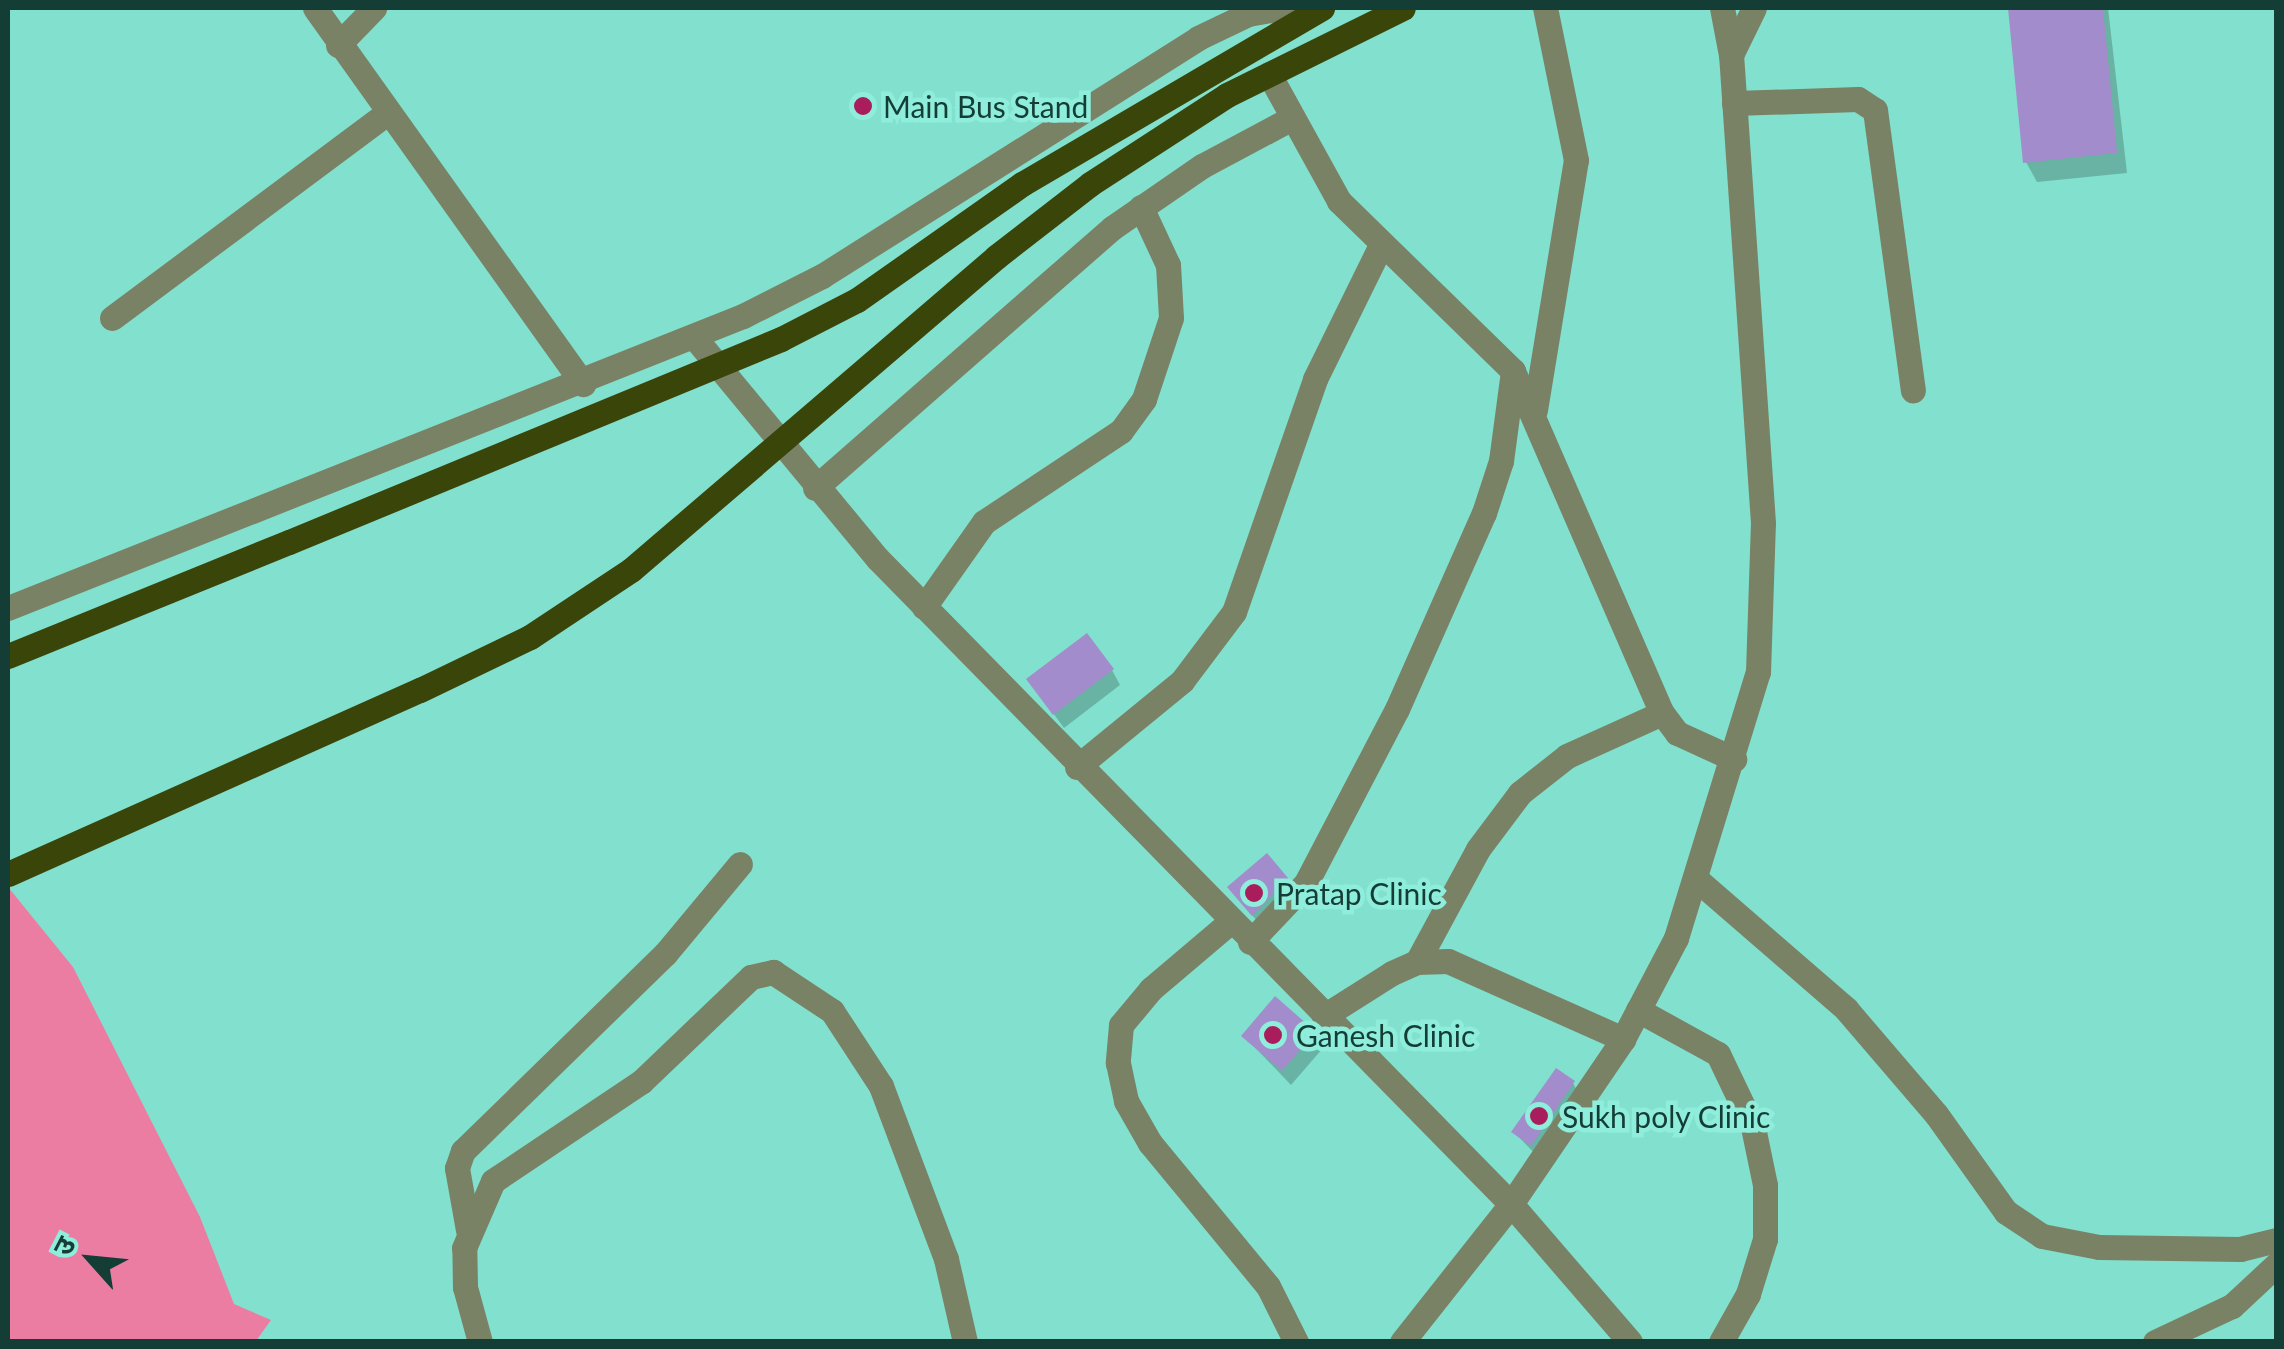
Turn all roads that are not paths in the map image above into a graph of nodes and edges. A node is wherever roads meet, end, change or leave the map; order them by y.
1 (314, 8) edge
2 (374, 8) edge
3 (1282, 8) edge
4 (1322, 8) edge
5 (1402, 8) edge
6 (1545, 8) edge
7 (1722, 8) edge
8 (1754, 8) edge
9 (1240, 10) edge
10 (338, 45) junction
11 (1731, 55) junction
12 (1269, 74) junction
13 (1734, 102) junction
14 (387, 113) junction
15 (1292, 118) junction
16 (1141, 207) junction
17 (1382, 245) junction
18 (112, 318) dead end
19 (695, 338) junction
20 (1513, 372) junction
21 (583, 384) junction
22 (1913, 390) dead end
23 (1535, 410) junction
24 (815, 488) junction
25 (924, 607) junction
26 (8, 608) edge
27 (8, 656) edge
28 (1662, 713) junction
29 (1734, 759) junction
30 (1078, 767) junction
31 (740, 864) dead end
32 (8, 874) edge
33 (1695, 878) junction
34 (1230, 922) junction
35 (1250, 942) junction
36 (1417, 962) junction
37 (1638, 1010) junction
38 (1324, 1016) junction
39 (1623, 1039) junction
40 (1511, 1204) junction
41 (468, 1230) junction
42 (2276, 1240) edge
43 (2276, 1265) edge
44 (480, 1342) edge
45 (965, 1342) edge
46 (1296, 1342) edge
47 (1402, 1342) edge
48 (1630, 1342) edge
49 (1721, 1342) edge
50 (2155, 1342) edge

1 - 10 street
2 - 10 street
3 - 9 street
4 - 27 main road, bridge
5 - 12 main road
6 - 23 street
7 - 11 street
8 - 11 street
9 - 19 street
10 - 14 street
11 - 13 street
12 - 15 street
12 - 32 main road, bridge
13 - 22 street
13 - 29 street
14 - 18 street
14 - 21 street
15 - 16 street
15 - 17 street
16 - 24 street
16 - 25 street
17 - 20 street
17 - 30 street
19 - 21 street
19 - 24 street
20 - 23 street
20 - 35 street
21 - 26 street
23 - 28 street
24 - 25 street
25 - 30 street
28 - 29 street
28 - 36 street
29 - 33 street
30 - 34 street
31 - 41 street
33 - 37 street
33 - 42 street
34 - 35 street
34 - 46 street
35 - 38 street
36 - 38 street
36 - 39 street
37 - 39 street
37 - 49 street
38 - 40 street
39 - 40 street
40 - 47 street
40 - 48 street
41 - 44 street
41 - 45 street
43 - 50 street

